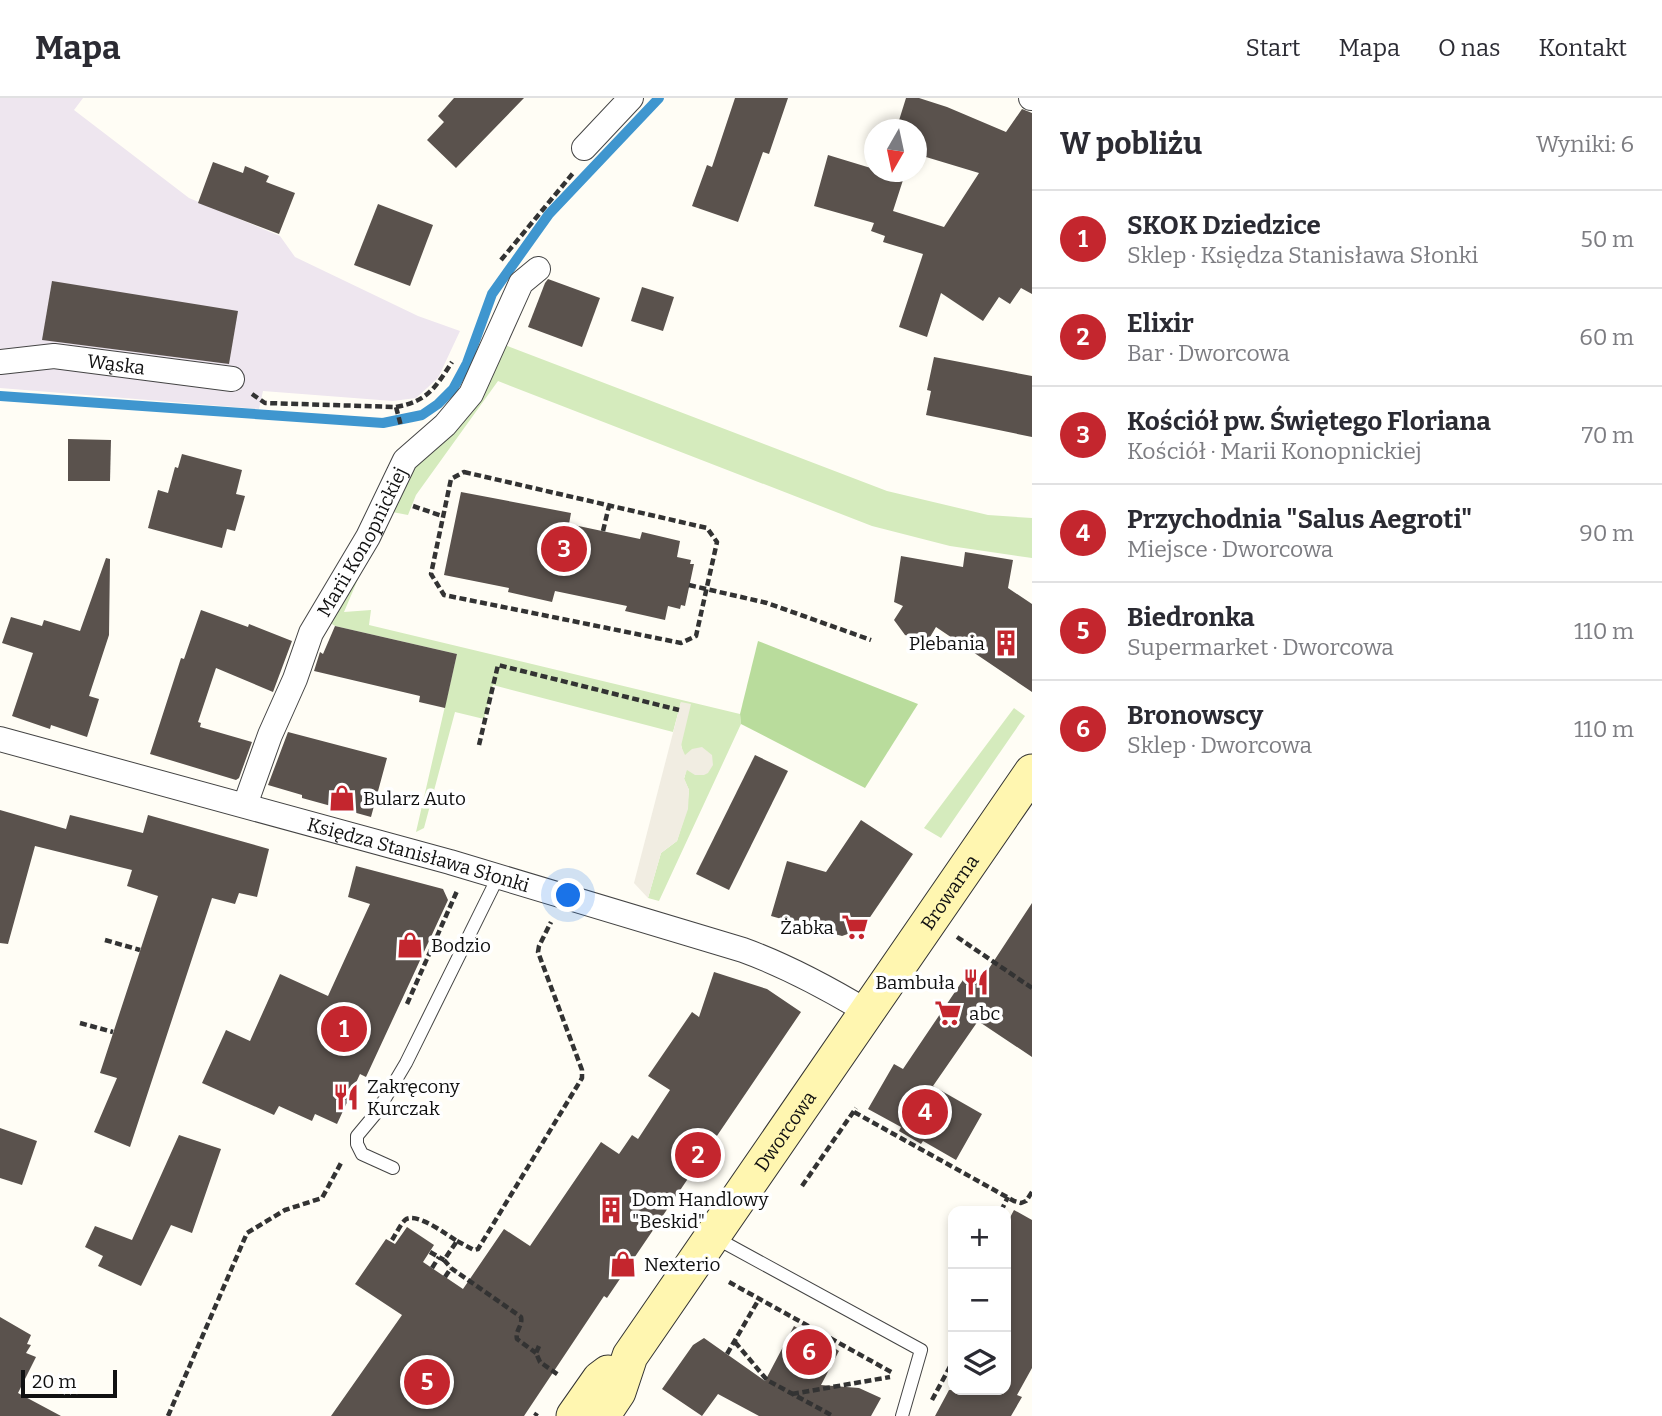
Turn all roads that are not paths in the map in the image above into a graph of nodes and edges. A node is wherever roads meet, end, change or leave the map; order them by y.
1 (631, 98) edge
2 (584, 148) road end
3 (538, 269) dead end
4 (0, 362) edge
5 (232, 379) road end
6 (0, 739) edge
7 (1032, 772) edge
8 (245, 805) junction
9 (498, 877) junction
10 (866, 1012) junction
11 (393, 1168) dead end
12 (712, 1236) junction
13 (630, 1356) junction
14 (574, 1416) edge
15 (602, 1416) edge
16 (902, 1416) edge

1 - 2 street
3 - 8 street, Marii Konopnickiej
4 - 5 street, Wąska
6 - 8 street, Księdza Stanisława Słonki
7 - 10 street, Browarna
8 - 9 street, Księdza Stanisława Słonki
9 - 10 street, Księdza Stanisława Słonki
9 - 11 lane
10 - 12 street, Dworcowa
12 - 13 street, Dworcowa
12 - 16 lane
13 - 14 street, Dworcowa
13 - 15 street, Dworcowa

